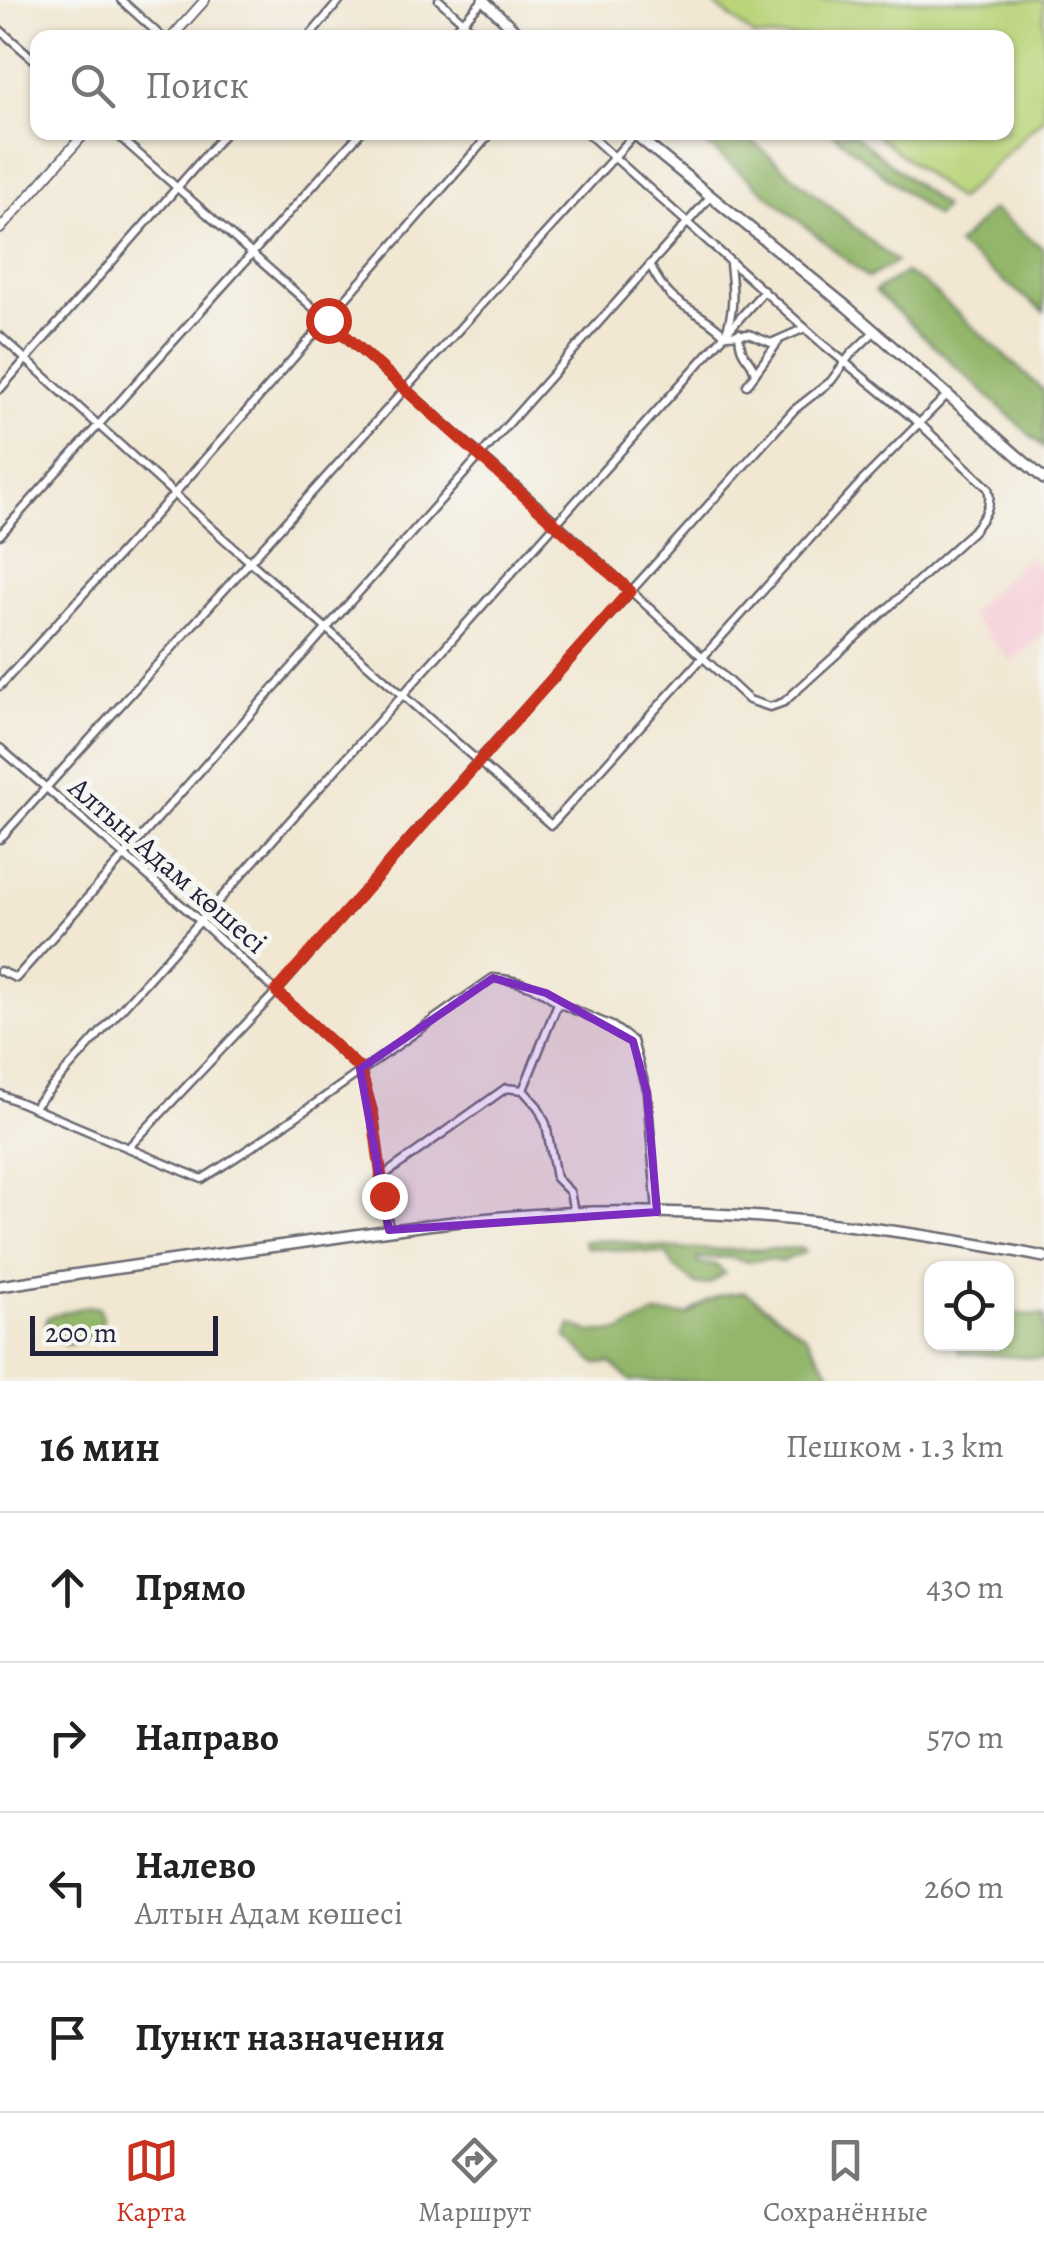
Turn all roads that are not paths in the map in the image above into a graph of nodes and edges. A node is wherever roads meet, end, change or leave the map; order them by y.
1 (122, 0) edge
2 (205, 0) edge
3 (340, 0) edge
4 (440, 0) edge
5 (483, 0) edge
6 (463, 20) junction
7 (0, 30) edge
8 (154, 30) edge
9 (179, 30) edge
10 (315, 30) edge
11 (455, 30) edge
12 (473, 30) edge
13 (515, 30) edge
14 (30, 56) edge
15 (79, 140) edge
16 (123, 140) edge
17 (219, 140) edge
18 (355, 140) edge
19 (485, 140) edge
20 (595, 140) edge
21 (628, 140) edge
22 (641, 140) edge
23 (615, 158) junction
24 (176, 189) junction
25 (711, 196) junction
26 (689, 225) junction
27 (0, 229) edge
28 (252, 253) junction
29 (730, 262) junction
30 (651, 267) junction
31 (764, 291) junction
32 (328, 320) junction
33 (805, 328) junction
34 (875, 331) junction
35 (739, 333) junction
36 (724, 335) junction
37 (0, 336) edge
38 (779, 341) junction
39 (26, 360) junction
40 (846, 361) junction
41 (755, 374) junction
42 (747, 384) dead end
43 (0, 390) edge
44 (403, 390) junction
45 (948, 394) junction
46 (919, 423) junction
47 (99, 426) junction
48 (480, 456) junction
49 (1044, 479) edge
50 (174, 494) junction
51 (556, 522) junction
52 (0, 535) edge
53 (250, 561) junction
54 (630, 591) junction
55 (326, 628) junction
56 (702, 659) junction
57 (0, 686) edge
58 (402, 694) junction
59 (0, 748) edge
60 (478, 761) junction
61 (46, 788) junction
62 (0, 839) edge
63 (126, 856) junction
64 (199, 920) junction
65 (0, 971) edge
66 (276, 991) junction
67 (558, 1003) junction
68 (360, 1069) junction
69 (522, 1090) junction
70 (0, 1094) edge
71 (33, 1108) junction
72 (128, 1148) junction
73 (380, 1178) junction
74 (658, 1212) junction
75 (574, 1214) junction
76 (389, 1230) junction
77 (1044, 1258) edge
78 (0, 1286) edge

1 - 8 street
2 - 9 street
3 - 10 street
4 - 6 street
5 - 6 street
5 - 13 main road
6 - 11 street
6 - 12 street
7 - 14 street
15 - 27 street
16 - 24 street
17 - 24 street
18 - 28 street
19 - 32 street
20 - 23 street
21 - 23 street
22 - 25 main road
23 - 26 street
23 - 44 street
24 - 28 street
24 - 39 street
25 - 26 street
25 - 34 main road
26 - 29 street
26 - 30 street
28 - 32 street
28 - 47 street
29 - 31 street
29 - 36 street
30 - 36 street
30 - 48 street
31 - 33 street
31 - 36 street
32 - 44 street
32 - 50 street
33 - 38 street
33 - 40 street
34 - 40 street
34 - 45 main road
35 - 36 street
35 - 38 street
35 - 41 street
36 - 51 street
37 - 39 street
38 - 41 street
39 - 43 street
39 - 47 street
40 - 46 street
40 - 54 street
41 - 42 street
44 - 48 street
44 - 53 street
45 - 46 street
45 - 49 main road
46 - 56 street
46 - 56 street
47 - 50 street
47 - 52 street
48 - 51 street
48 - 55 street
50 - 53 street
50 - 57 street
51 - 54 street
51 - 58 street
53 - 55 street
53 - 61 street
54 - 56 street
54 - 60 street
55 - 58 street
55 - 63 street
56 - 60 street
58 - 60 street
58 - 64 street
59 - 61 street, Алтын Адам көшесі
60 - 66 street
61 - 62 street
61 - 63 street, Алтын Адам көшесі
63 - 64 street, Алтын Адам көшесі
63 - 65 street
64 - 66 street, Алтын Адам көшесі
64 - 71 street
66 - 68 street, Алтын Адам көшесі
66 - 72 street
67 - 68 street
67 - 69 street
67 - 74 street
68 - 72 street
68 - 73 street
69 - 73 street
69 - 75 street
70 - 71 street
71 - 72 street
73 - 76 street
74 - 75 main road
74 - 77 main road
75 - 76 main road
76 - 78 main road

